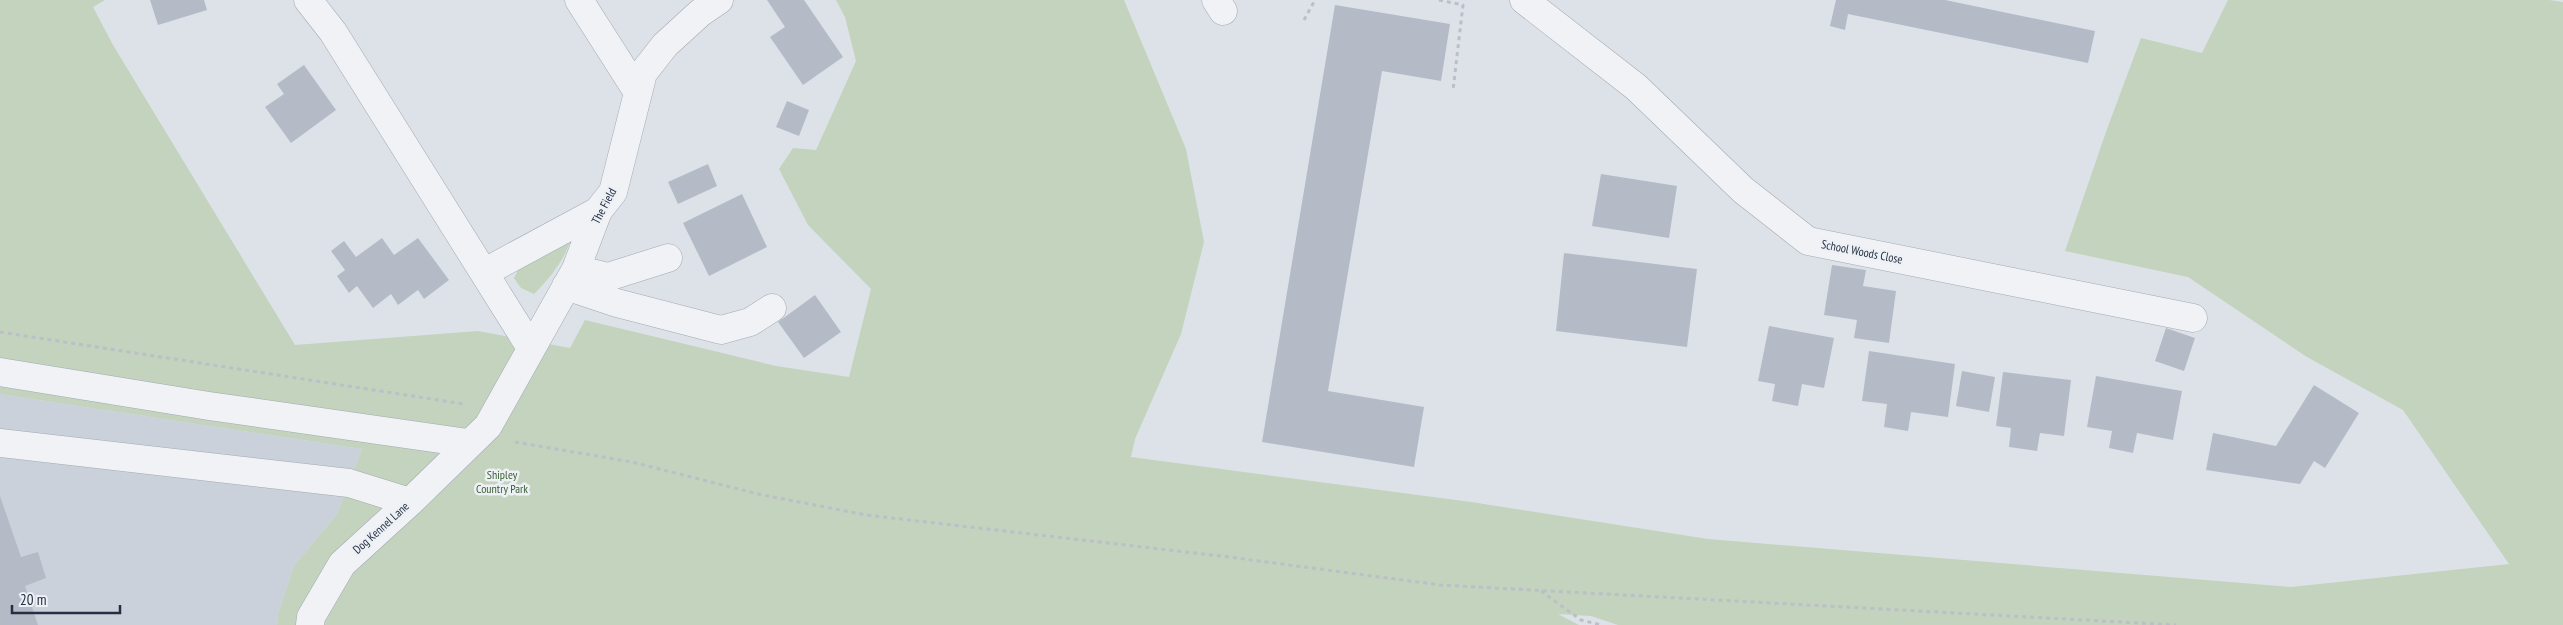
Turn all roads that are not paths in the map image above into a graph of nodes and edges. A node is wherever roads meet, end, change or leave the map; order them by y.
1 (308, 0) edge
2 (579, 0) edge
3 (719, 0) edge
4 (1524, 0) edge
5 (637, 91) junction
6 (598, 211) junction
7 (668, 258) dead end
8 (485, 272) junction
9 (571, 277) junction
10 (772, 308) dead end
11 (2193, 318) dead end
12 (531, 348) junction
13 (0, 372) edge
14 (0, 442) edge
15 (468, 442) junction
16 (410, 502) junction
17 (310, 625) edge

1 - 8 street
2 - 5 street
3 - 5 street, The Field
4 - 11 street, School Woods Close
5 - 6 street, The Field
6 - 8 street
6 - 9 street, The Field
7 - 9 street
8 - 12 street
9 - 10 street
9 - 12 street, The Field
12 - 15 street, The Field
13 - 15 street
14 - 16 street
15 - 16 street, Dog Kennel Lane
16 - 17 street, Dog Kennel Lane

